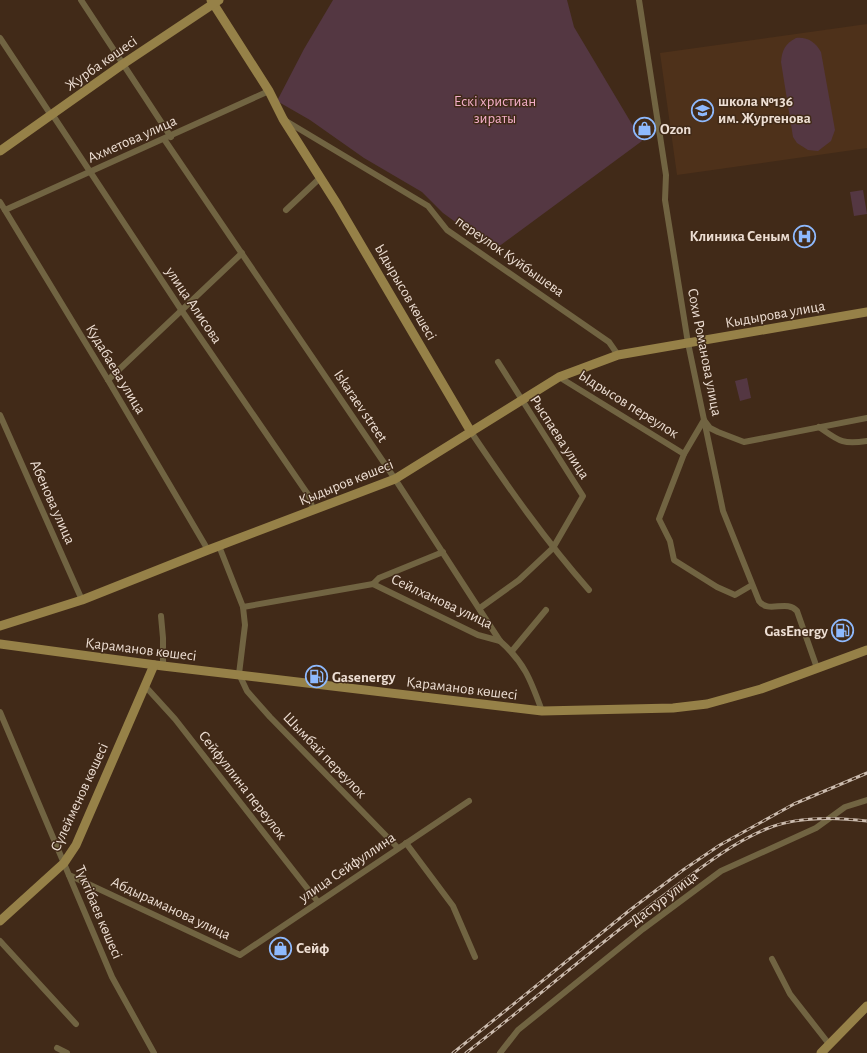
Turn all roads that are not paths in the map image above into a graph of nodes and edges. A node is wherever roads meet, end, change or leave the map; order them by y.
1 (81, 0) edge
2 (639, 0) edge
3 (214, 1) edge
4 (0, 38) edge
5 (123, 64) junction
6 (269, 92) junction
7 (52, 115) junction
8 (282, 119) junction
9 (171, 137) junction
10 (164, 140) junction
11 (0, 151) edge
12 (90, 172) junction
13 (320, 178) junction
14 (0, 202) edge
15 (5, 210) junction
16 (286, 210) dead end
17 (242, 253) junction
18 (182, 311) junction
19 (867, 312) edge
20 (688, 343) junction
21 (618, 355) junction
22 (498, 362) dead end
23 (559, 377) junction
24 (108, 380) junction
25 (521, 400) junction
26 (0, 416) edge
27 (867, 418) edge
28 (704, 420) junction
29 (819, 427) junction
30 (471, 432) junction
31 (867, 441) edge
32 (684, 454) junction
33 (395, 480) junction
34 (313, 510) junction
35 (220, 546) junction
36 (553, 548) junction
37 (208, 550) junction
38 (443, 552) junction
39 (373, 584) junction
40 (752, 585) junction
41 (589, 590) dead end
42 (82, 600) junction
43 (244, 607) junction
44 (480, 608) junction
45 (546, 610) dead end
46 (160, 616) dead end
47 (0, 626) edge
48 (500, 641) junction
49 (0, 644) edge
50 (867, 650) edge
51 (512, 651) junction
52 (159, 666) junction
53 (817, 668) junction
54 (239, 674) junction
55 (145, 686) junction
56 (542, 711) junction
57 (0, 712) edge
58 (867, 800) edge
59 (469, 801) dead end
60 (406, 843) junction
61 (398, 848) junction
62 (64, 863) junction
63 (69, 875) junction
64 (318, 902) junction
65 (0, 920) edge
66 (0, 941) edge
67 (240, 955) joint
68 (475, 957) dead end
69 (772, 959) dead end
70 (867, 1006) edge
71 (76, 1024) dead end
72 (829, 1044) junction
73 (56, 1048) dead end
74 (66, 1053) edge
75 (154, 1053) edge
76 (500, 1053) edge
77 (821, 1053) edge

1 - 5 street
2 - 20 street, Сохи Романова улица
3 - 5 street, Журба көшесі
3 - 6 street, Ыдырысов көшесі
4 - 7 street, улица Алисова
5 - 7 street, Журба көшесі
5 - 9 street
6 - 8 street, Ыдырысов көшесі
6 - 9 street, Ахметова улица
7 - 11 street, Журба көшесі
7 - 12 street, улица Алисова
8 - 13 street, Ыдырысов көшесі
8 - 21 street, переулок Куйбышева
9 - 10 street, Ахметова улица
10 - 12 street, Ахметова улица
10 - 17 street, Iskaraev street
12 - 15 street, Ахметова улица
12 - 18 street, улица Алисова
13 - 16 street
13 - 30 street, Ыдырысов көшесі
14 - 15 street, Кудабаева улица
15 - 24 street, Кудабаева улица
17 - 18 street
17 - 33 street, Iskaraev street
18 - 24 street
18 - 34 street, улица Алисова
19 - 20 street, Кыдырова улица
20 - 21 street, Қыдыров көшесі
20 - 28 street, Сохи Романова улица
21 - 23 street, Қыдыров көшесі
22 - 25 street, Рыспаева улица
23 - 25 street, Қыдыров көшесі
23 - 32 street, Ыдрысов переулок
24 - 37 street, Кудабаева улица
25 - 30 street, Қыдыров көшесі
25 - 36 street, Рыспаева улица
26 - 42 street, Абенова улица
27 - 29 street
28 - 29 street
28 - 32 street
28 - 40 street, Сохи Романова улица
29 - 31 street
30 - 33 street, Қыдыров көшесі
30 - 36 street, Ыдырысов көшесі
32 - 40 street
33 - 34 street, Қыдыров көшесі
33 - 38 street, Iskaraev street
34 - 35 street, Қыдыров көшесі
35 - 37 street, Қыдыров көшесі
35 - 43 street
36 - 41 street, Ыдырысов көшесі
36 - 44 street, Рыспаева улица
37 - 42 street, Қыдыров көшесі
38 - 39 street, Сейлханова улица
38 - 44 street, Iskaraev street
39 - 43 street, Сейлханова улица
39 - 48 street, Сейлханова улица
40 - 53 street, Сохи Романова улица
42 - 47 street, Қыдыров көшесі
43 - 54 street
44 - 48 street, Iskaraev street
45 - 51 street
46 - 52 street
48 - 51 street, Iskaraev street
49 - 52 street, Қараманов көшесі
50 - 53 street, Қараманов көшесі
51 - 56 street, Iskaraev street
52 - 54 street, Қараманов көшесі
52 - 55 street, Сүлейменов көшесі
53 - 56 street, Қараманов көшесі
54 - 56 street, Қараманов көшесі
54 - 61 street, Шымбай переулок
55 - 62 street, Сүлейменов көшесі
55 - 64 street, Сейфуллина переулок
57 - 62 street, Түктібаев көшесі
58 - 76 street, Дастур улица
59 - 60 street, улица Сейфуллина
60 - 61 street, улица Сейфуллина
60 - 68 street
61 - 64 street, улица Сейфуллина
62 - 63 street, Түктібаев көшесі
62 - 65 street, Сүлейменов көшесі
63 - 67 street, Абдыраманова улица
63 - 75 street, Түктібаев көшесі
64 - 67 street, улица Сейфуллина
66 - 71 street
69 - 72 street
70 - 72 street
72 - 77 street
73 - 74 street

